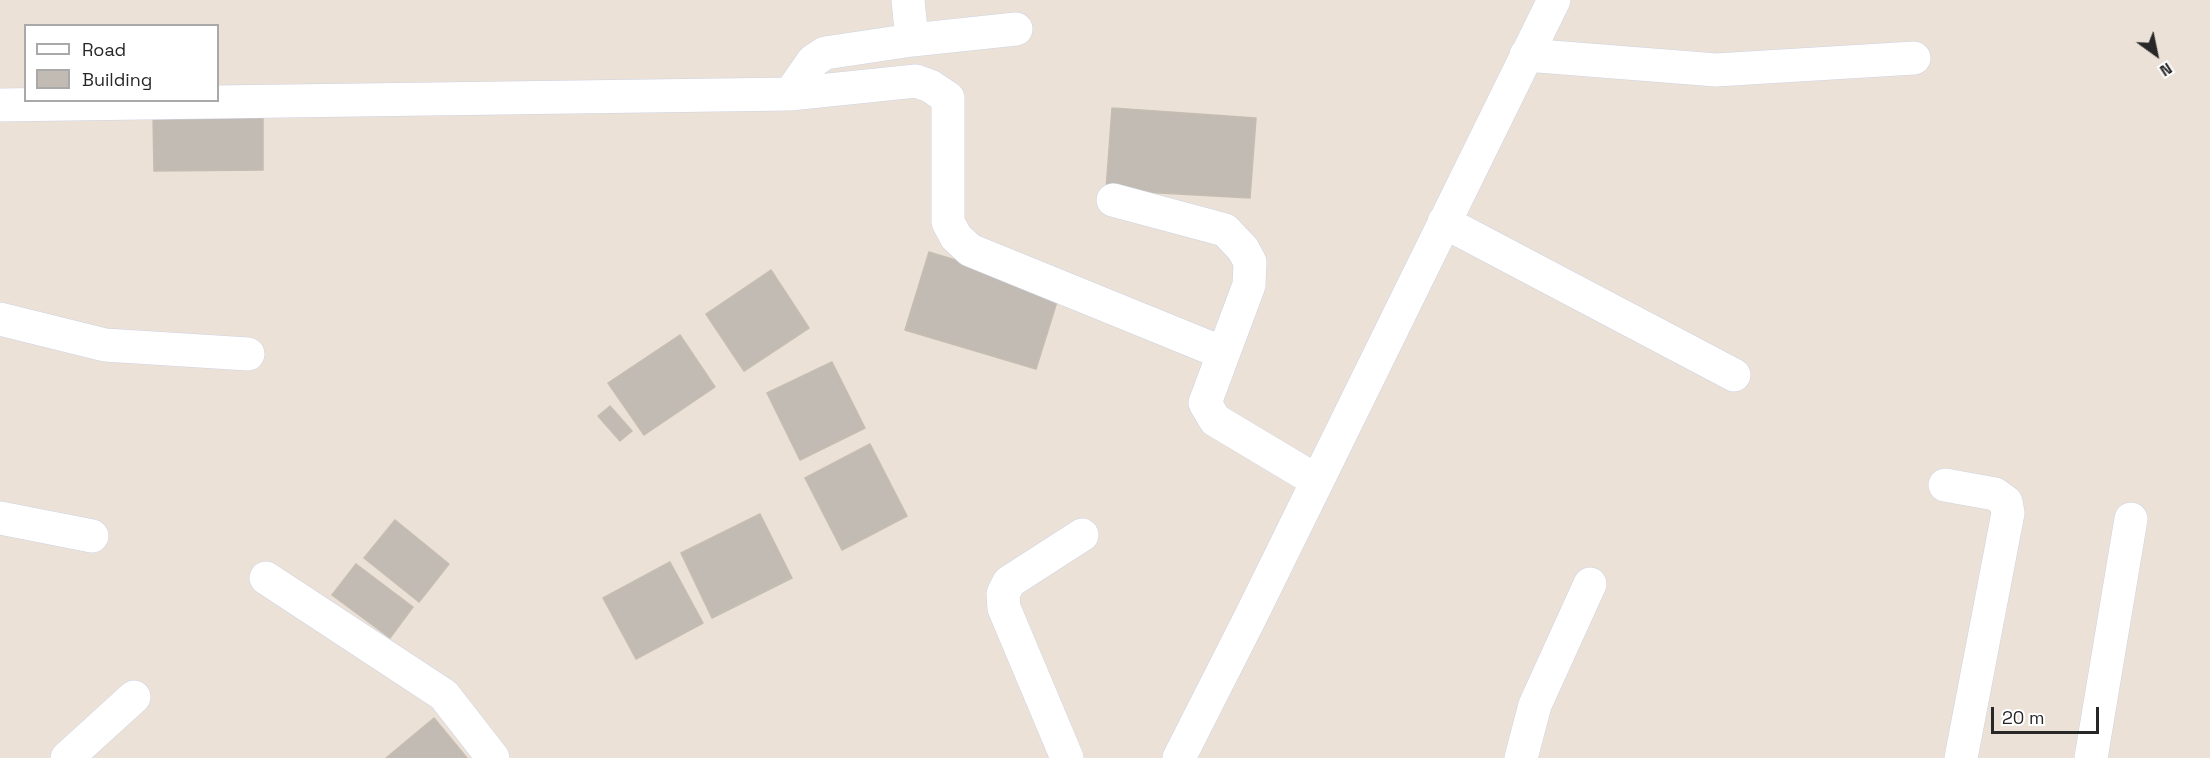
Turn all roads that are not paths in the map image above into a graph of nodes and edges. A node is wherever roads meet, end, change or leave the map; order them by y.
1 (908, 0) edge
2 (1554, 0) edge
3 (1016, 29) dead end
4 (912, 40) junction
5 (1526, 55) junction
6 (1914, 58) dead end
7 (790, 94) junction
8 (215, 102) edge
9 (219, 102) edge
10 (0, 105) edge
11 (1113, 200) dead end
12 (1444, 222) junction
13 (0, 319) edge
14 (1223, 353) junction
15 (248, 354) dead end
16 (1734, 375) dead end
17 (1317, 481) junction
18 (1945, 485) dead end
19 (0, 518) edge
20 (2132, 519) dead end
21 (1082, 535) dead end
22 (92, 536) dead end
23 (266, 578) dead end
24 (1590, 584) dead end
25 (134, 697) dead end
26 (67, 758) edge
27 (492, 758) edge
28 (1066, 758) edge
29 (1179, 758) edge
30 (1521, 758) edge
31 (1961, 758) edge
32 (2091, 758) edge

1 - 4 street
2 - 5 street
3 - 4 street
4 - 7 street
5 - 6 street
5 - 12 street
7 - 9 street
7 - 14 street
8 - 10 street
11 - 14 street
12 - 16 street
12 - 17 street
13 - 15 street
14 - 17 street
17 - 29 street
18 - 31 street
19 - 22 street
20 - 32 street
21 - 28 street
23 - 27 street
24 - 30 street
25 - 26 street

